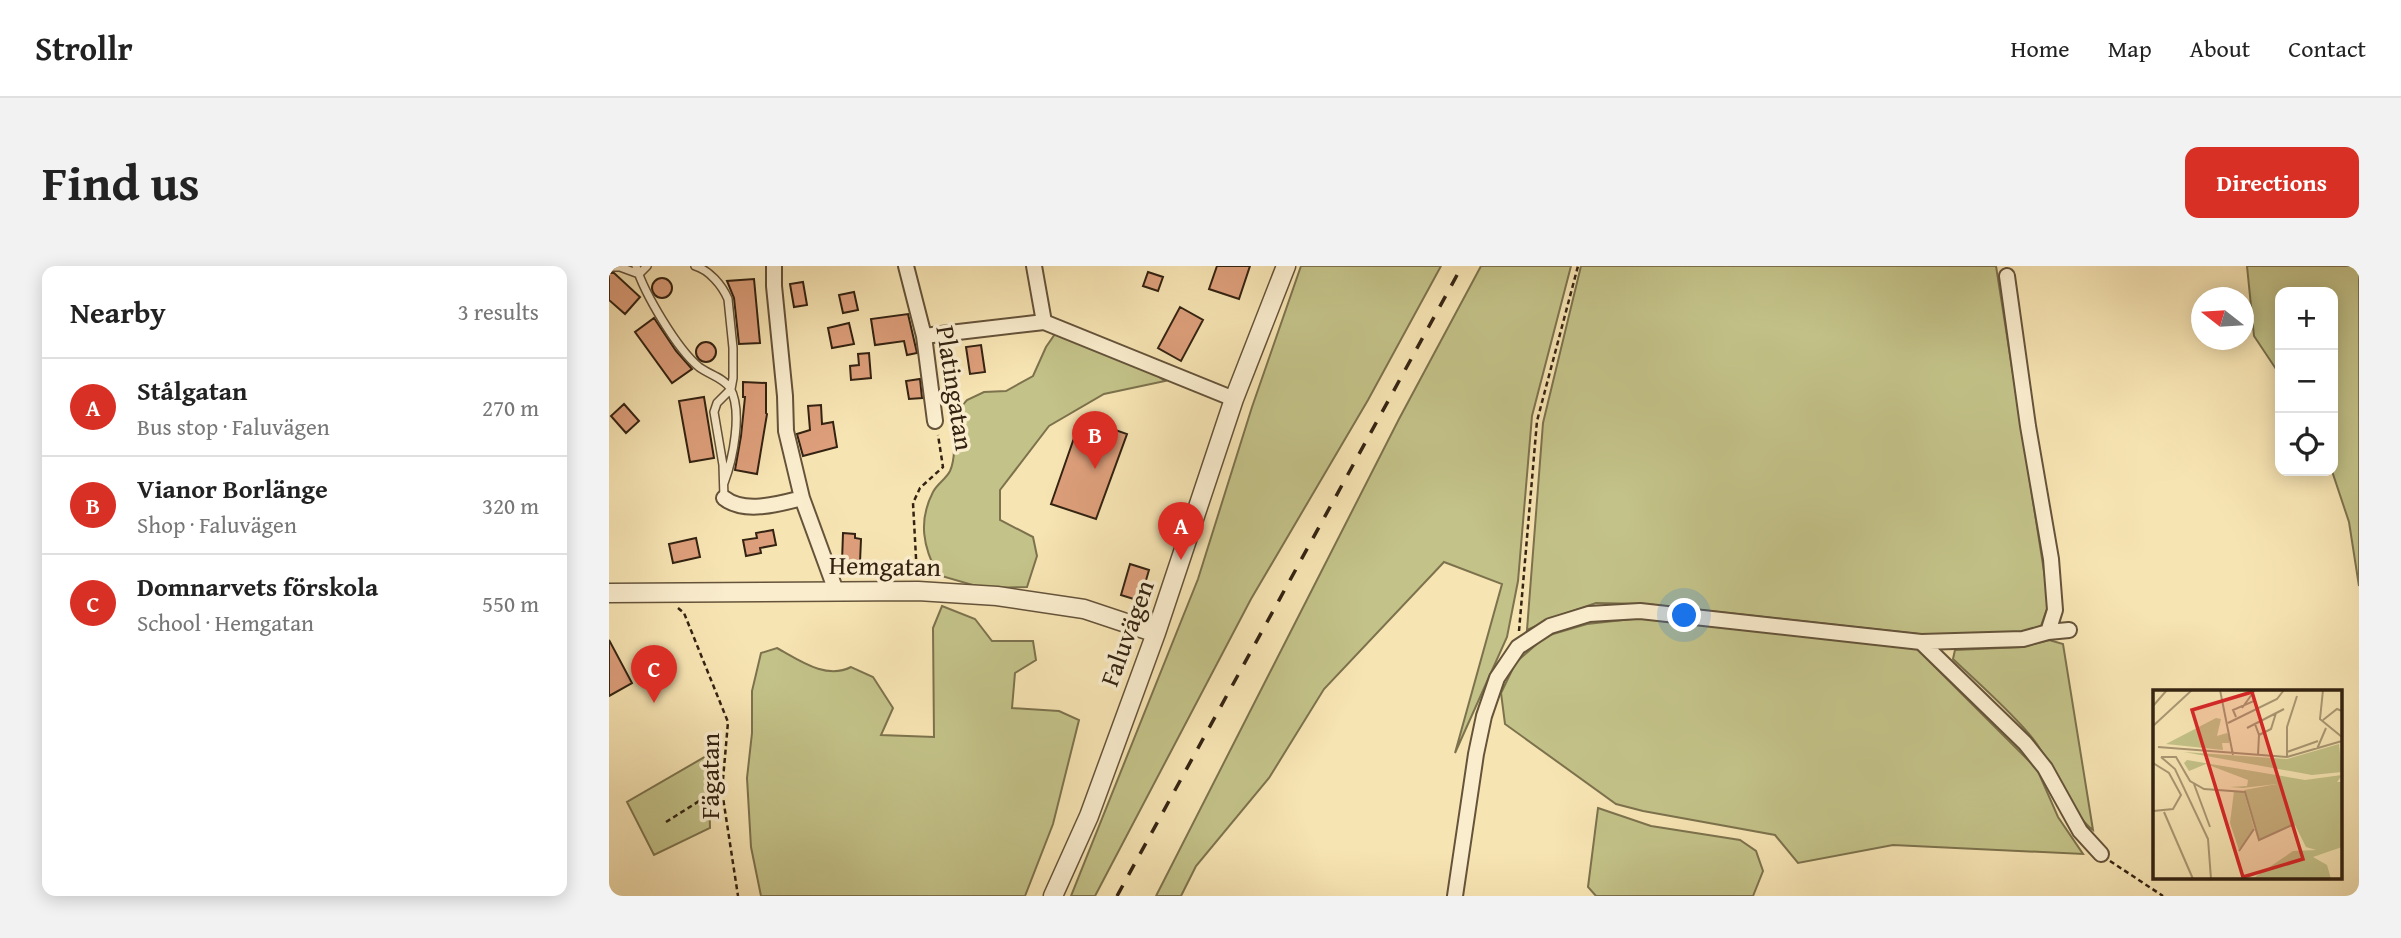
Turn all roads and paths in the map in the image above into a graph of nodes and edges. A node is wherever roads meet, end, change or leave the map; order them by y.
1 (646, 266) edge
2 (695, 266) edge
3 (774, 266) edge
4 (906, 266) edge
5 (1034, 266) edge
6 (1286, 266) edge
7 (1578, 266) edge
8 (609, 267) edge
9 (638, 270) edge
10 (2007, 275) dead end
11 (1044, 322) junction
12 (923, 336) junction
13 (731, 389) junction
14 (1234, 399) junction
15 (935, 421) joint
16 (724, 491) junction
17 (802, 498) junction
18 (609, 591) edge
19 (918, 591) junction
20 (837, 592) junction
21 (658, 593) junction
22 (2069, 630) dead end
23 (2048, 632) junction
24 (1156, 634) junction
25 (1921, 642) junction
26 (1518, 647) junction
27 (722, 791) junction
28 (666, 822) dead end
29 (2101, 855) joint
30 (738, 896) edge
31 (1053, 896) edge
32 (1455, 896) edge
33 (2163, 896) edge

1 - 9 lane
2 - 13 lane
3 - 17 street
4 - 12 street, Platingatan
5 - 11 street
6 - 14 street, Faluvägen
7 - 26 path
8 - 9 lane
9 - 13 lane
10 - 23 street
11 - 12 street
11 - 14 street
12 - 15 street, Platingatan
13 - 16 lane
13 - 16 lane
14 - 24 street, Faluvägen
15 - 19 path, Platingatan
16 - 17 street
17 - 20 street
18 - 21 street, Hemgatan
19 - 20 street, Hemgatan
19 - 24 street, Hemgatan
20 - 21 street, Hemgatan
21 - 27 path, Fägatan
22 - 23 street
23 - 25 street
24 - 31 street, Faluvägen
25 - 26 street
25 - 29 street
26 - 32 street
27 - 28 path
27 - 30 path, Fägatan
29 - 33 path

